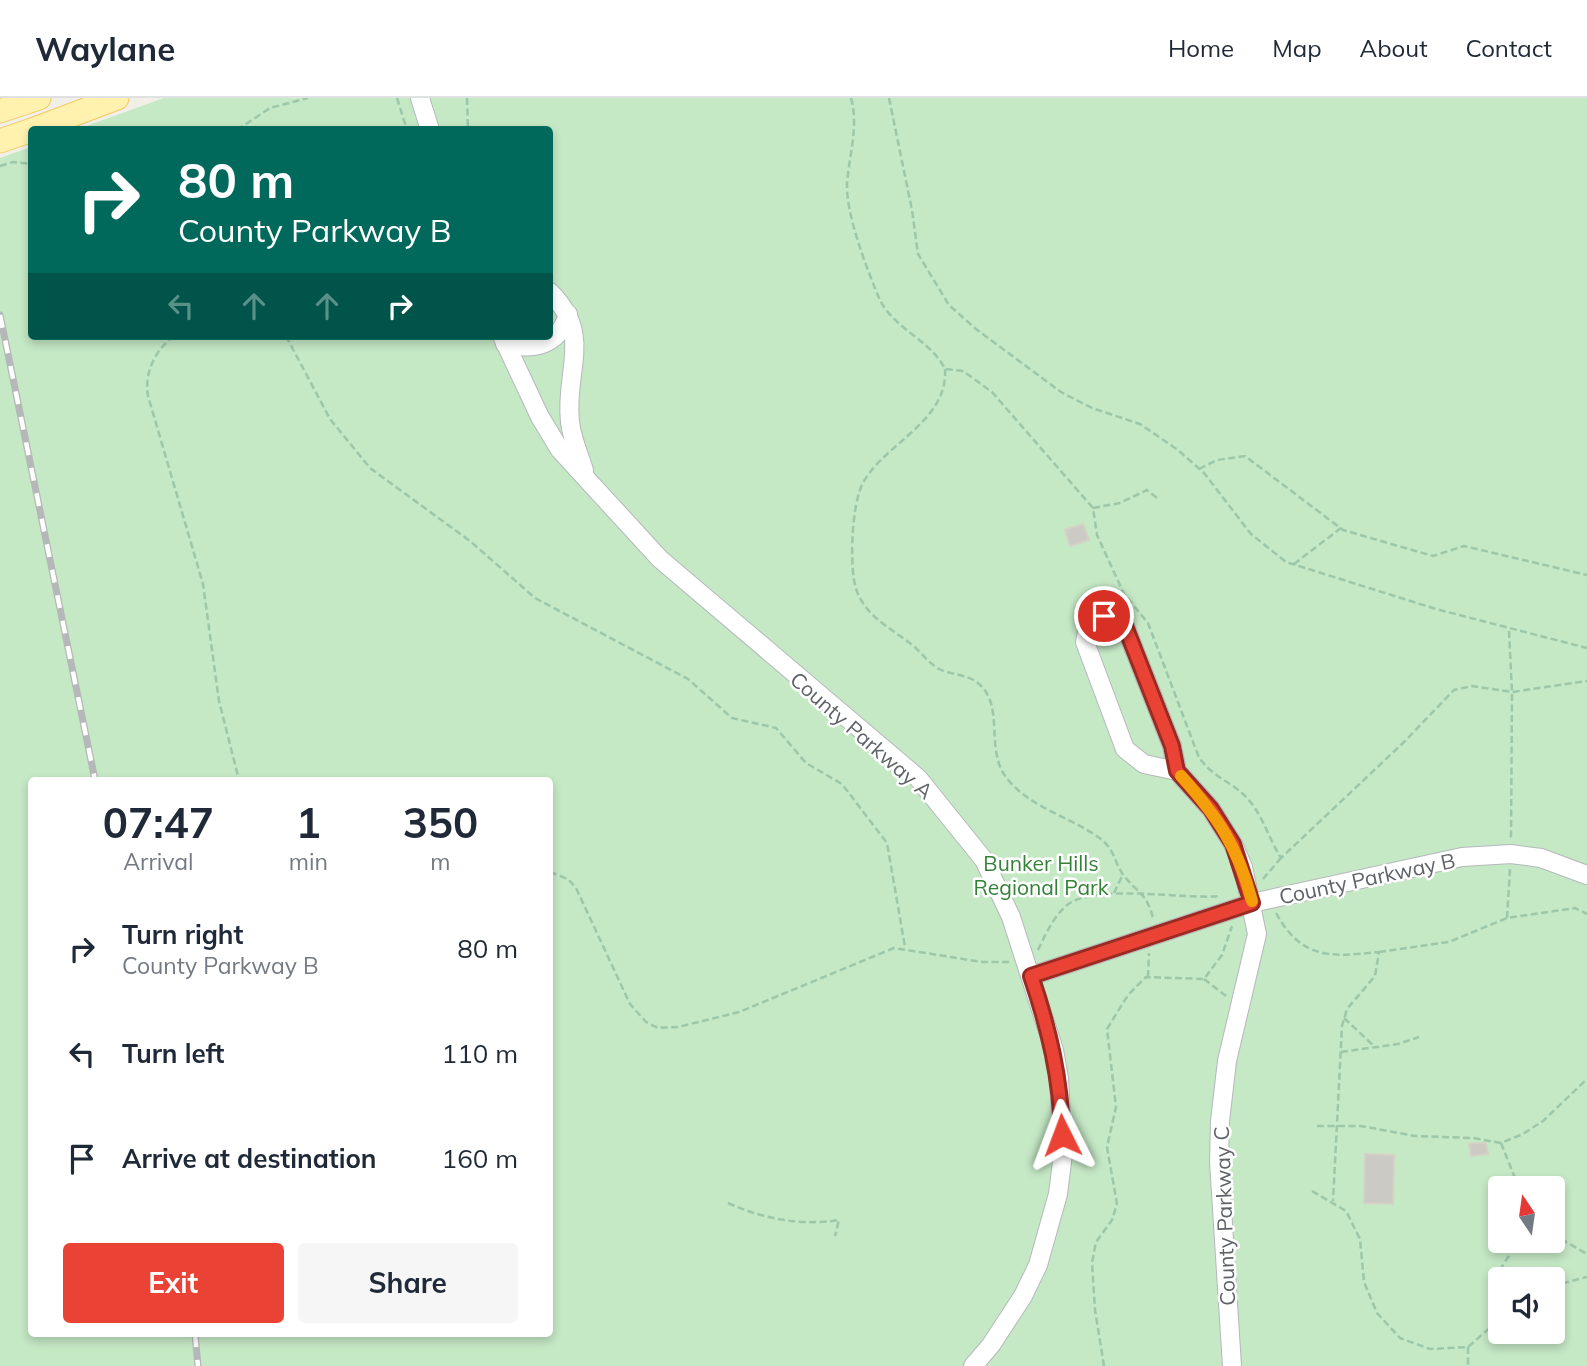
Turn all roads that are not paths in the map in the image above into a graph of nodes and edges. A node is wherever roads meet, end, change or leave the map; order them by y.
1 (39, 98) edge
2 (117, 98) edge
3 (420, 98) edge
4 (0, 111) edge
5 (43, 126) edge
6 (429, 126) edge
7 (28, 131) edge
8 (0, 141) edge
9 (553, 296) edge
10 (568, 314) junction
11 (553, 339) edge
12 (504, 340) edge
13 (551, 340) edge
14 (585, 473) junction
15 (1177, 771) junction
16 (1587, 875) edge
17 (1252, 903) junction
18 (1031, 976) junction
19 (973, 1366) edge
20 (1232, 1366) edge

1 - 4 main road
2 - 5 main road
3 - 6 street
7 - 8 main road
9 - 10 street, County Parkway A
10 - 11 street
10 - 14 street, County Parkway A
12 - 13 street
12 - 14 street, County Parkway A
14 - 18 street, County Parkway A
15 - 15 street
15 - 17 street, County Parkway C
16 - 17 street, County Parkway B
17 - 18 street, County Parkway B
17 - 20 street, County Parkway C
18 - 19 street, County Parkway A

